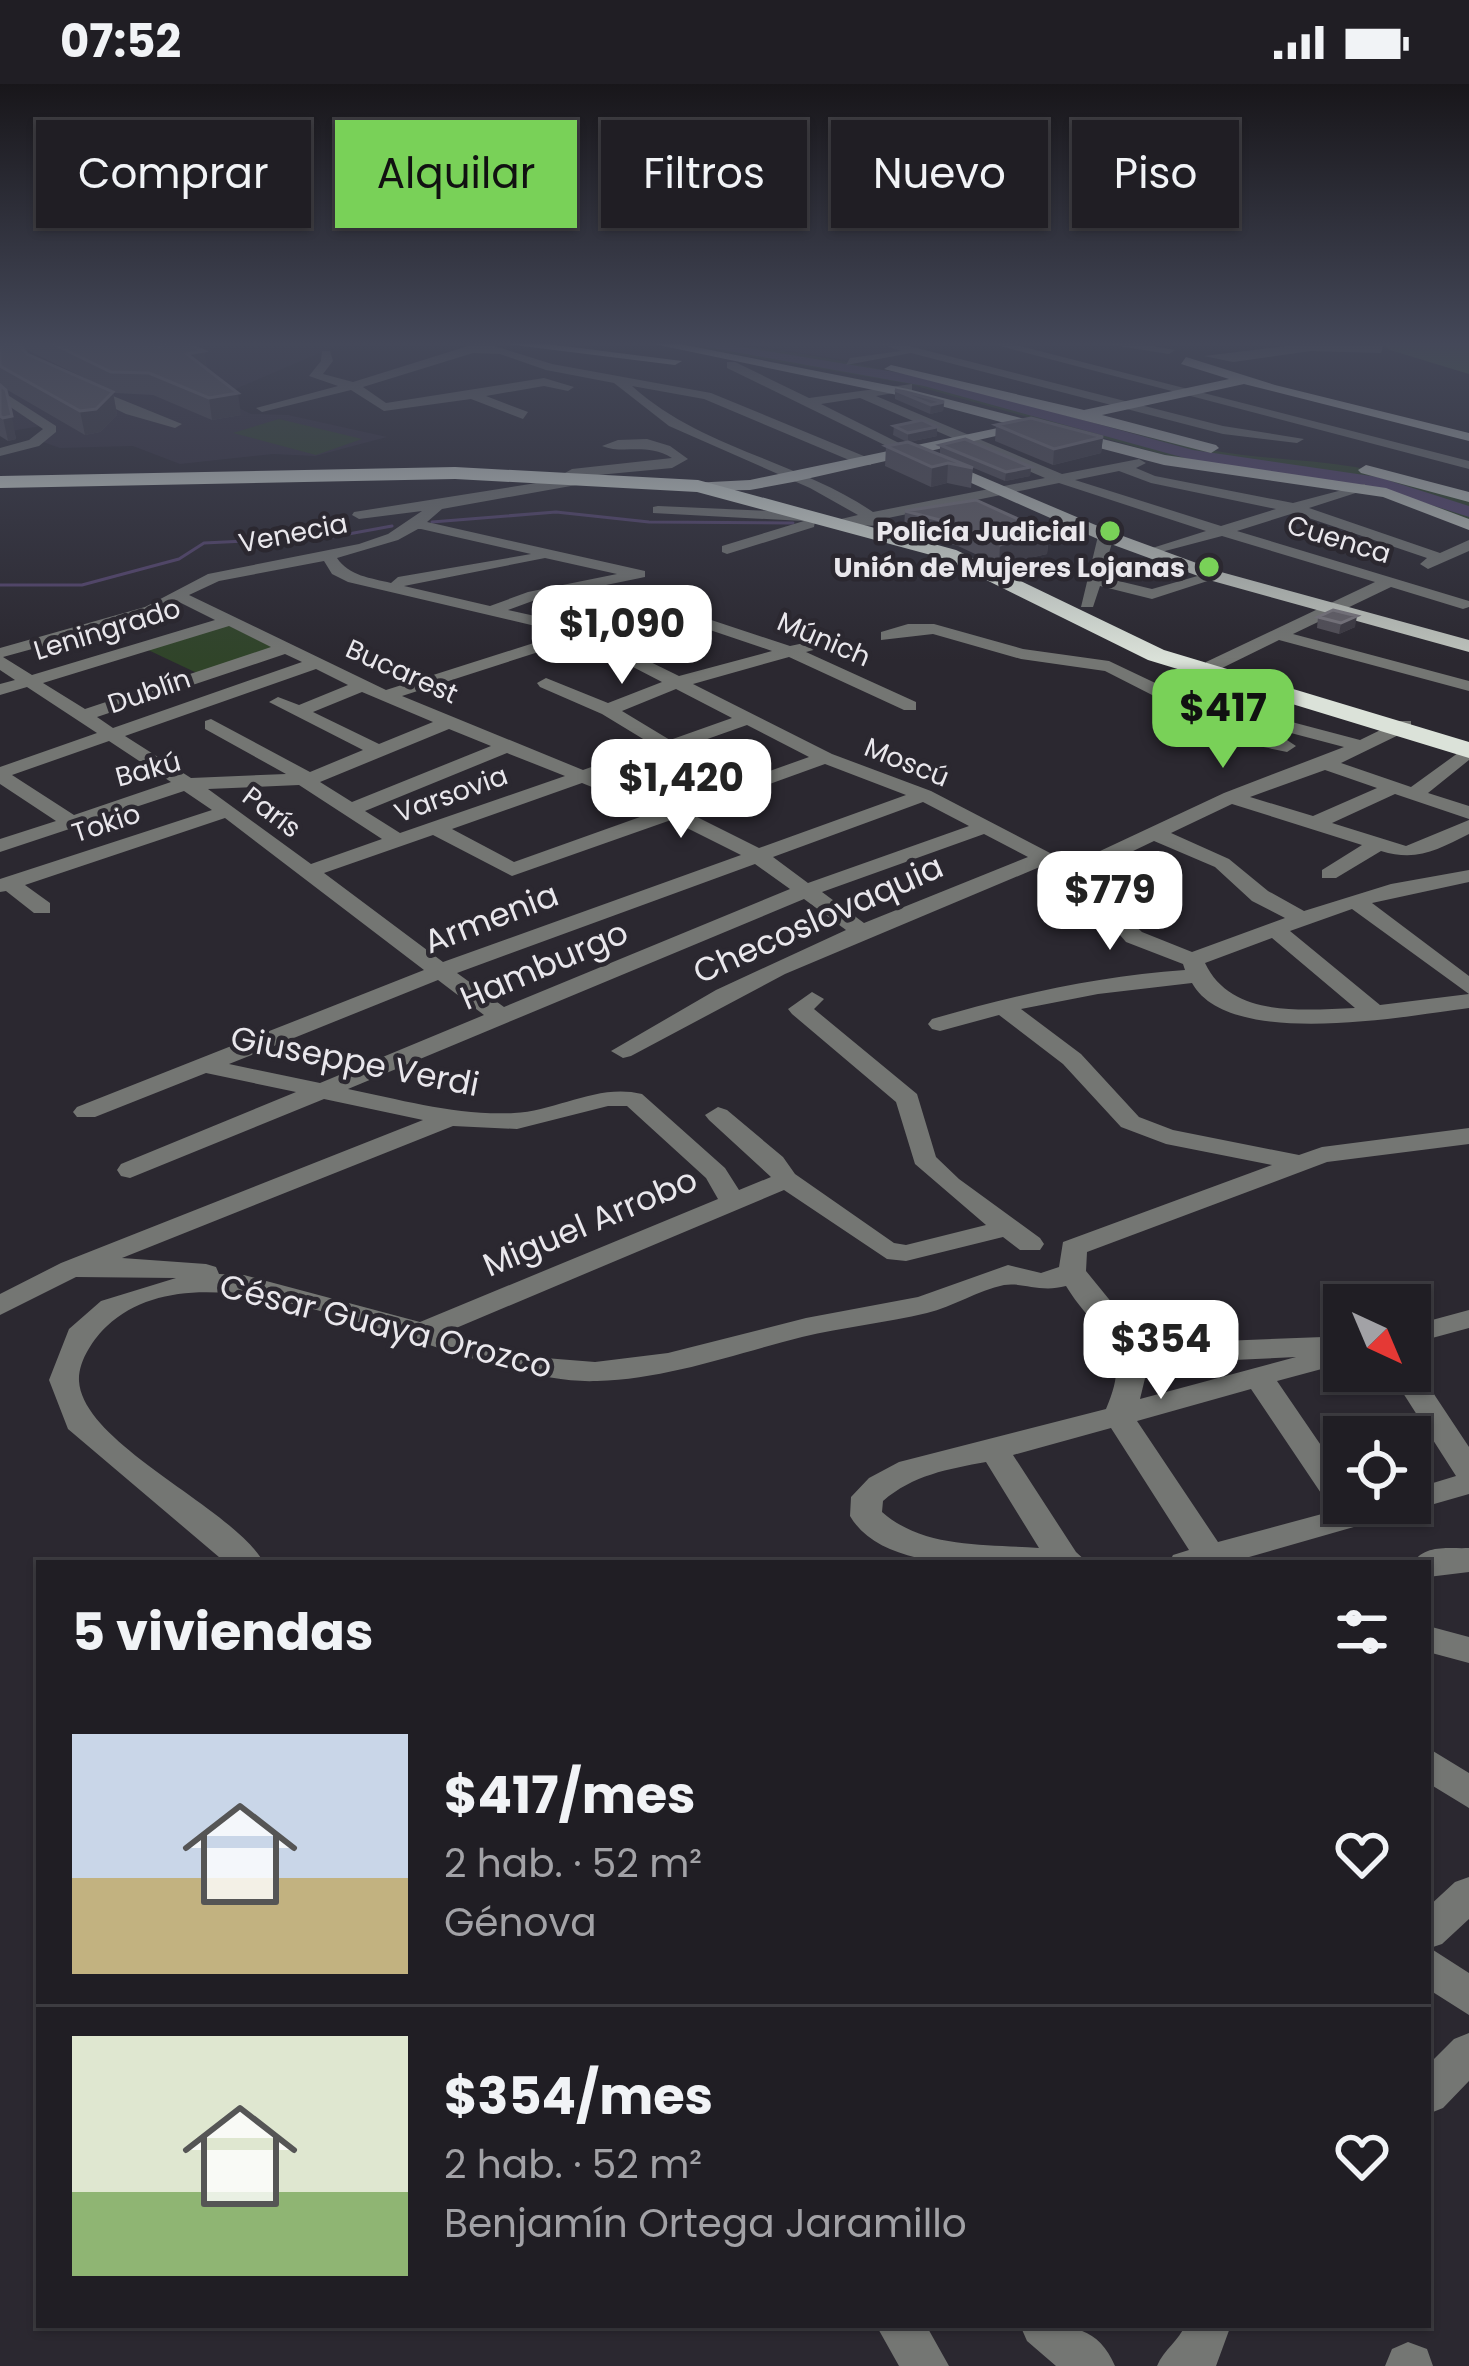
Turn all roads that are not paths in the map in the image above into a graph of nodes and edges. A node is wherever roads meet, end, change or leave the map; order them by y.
1 (665, 448) edge
2 (734, 448) edge
3 (817, 448) edge
4 (836, 448) edge
5 (903, 448) edge
6 (926, 448) edge
7 (985, 448) edge
8 (1123, 448) edge
9 (1217, 448) edge
10 (1291, 448) edge
11 (1402, 448) edge
12 (1240, 451) dead end
13 (910, 452) junction
14 (1286, 457) dead end
15 (1161, 459) junction
16 (1443, 459) junction
17 (758, 460) junction
18 (866, 462) junction
19 (1469, 464) edge
20 (1121, 467) junction
21 (1356, 468) dead end
22 (554, 475) junction
23 (1403, 476) junction
24 (598, 477) junction
25 (794, 477) junction
26 (1056, 479) junction
27 (0, 482) edge
28 (698, 486) junction
29 (1360, 488) junction
30 (1001, 490) junction
31 (1469, 497) edge
32 (437, 505) junction
33 (1295, 508) junction
34 (658, 510) dead end
35 (359, 515) dead end
36 (871, 517) junction
37 (828, 520) junction
38 (421, 525) junction
39 (1469, 525) edge
40 (1221, 531) junction
41 (1106, 536) junction
42 (894, 538) junction
43 (1469, 545) edge
44 (727, 549) dead end
45 (1151, 553) junction
46 (327, 554) junction
47 (552, 556) junction
48 (1441, 558) junction
49 (1215, 576) junction
50 (1096, 580) junction
51 (1388, 583) junction
52 (388, 585) junction
53 (175, 594) junction
54 (648, 604) dead end
55 (1087, 604) dead end
56 (1463, 604) dead end
57 (497, 608) junction
58 (1330, 610) junction
59 (230, 621) junction
60 (705, 626) junction
61 (581, 633) junction
62 (1278, 634) junction
63 (887, 636) dead end
64 (822, 642) dead end
65 (1469, 646) edge
66 (286, 648) junction
67 (617, 650) junction
68 (793, 652) junction
69 (317, 663) junction
70 (3, 664) edge
71 (1212, 665) dead end
72 (31, 680) junction
73 (546, 682) dead end
74 (675, 683) junction
75 (363, 685) junction
76 (1469, 686) edge
77 (0, 690) edge
78 (385, 696) junction
79 (278, 702) dead end
80 (910, 706) dead end
81 (608, 710) junction
82 (298, 712) junction
83 (85, 715) junction
84 (748, 719) junction
85 (449, 722) junction
86 (211, 725) dead end
87 (1402, 727) junction
88 (1194, 728) dead end
89 (110, 733) junction
90 (507, 746) junction
91 (669, 747) junction
92 (1365, 747) junction
93 (1469, 747) edge
94 (377, 750) junction
95 (825, 758) junction
96 (1331, 762) junction
97 (0, 774) edge
98 (581, 775) junction
99 (306, 779) junction
100 (186, 784) junction
101 (1403, 791) junction
102 (924, 795) junction
103 (1231, 797) junction
104 (228, 811) junction
105 (349, 812) junction
106 (1469, 813) edge
107 (675, 814) junction
108 (69, 820) junction
109 (1315, 824) junction
110 (1469, 826) edge
111 (986, 827) junction
112 (437, 829) junction
113 (1154, 833) junction
114 (400, 842) junction
115 (1378, 844) junction
116 (0, 846) edge
117 (755, 854) junction
118 (1045, 858) junction
119 (308, 872) junction
120 (1067, 874) junction
121 (1329, 874) dead end
122 (1469, 876) edge
123 (1439, 879) junction
124 (5, 885) edge
125 (805, 891) junction
126 (1469, 900) edge
127 (1358, 903) junction
128 (42, 908) dead end
129 (1305, 920) junction
130 (860, 930) junction
131 (1276, 930) junction
132 (1194, 968) junction
133 (441, 971) junction
134 (1463, 997) edge
135 (812, 999) dead end
136 (1002, 1006) junction
137 (1374, 1012) junction
138 (503, 1018) junction
139 (940, 1024) dead end
140 (1468, 1027) edge
141 (622, 1051) dead end
142 (207, 1066) junction
143 (331, 1090) junction
144 (86, 1112) dead end
145 (718, 1115) dead end
146 (450, 1118) junction
147 (1469, 1136) edge
148 (1298, 1162) junction
149 (130, 1170) dead end
150 (787, 1180) junction
151 (731, 1201) junction
152 (1005, 1228) junction
153 (1030, 1244) junction
154 (70, 1269) junction
155 (1070, 1272) junction
156 (1008, 1274) junction
157 (244, 1284) junction
158 (0, 1306) edge
159 (1469, 1319) edge
160 (1431, 1329) edge
161 (422, 1332) junction
162 (1127, 1334) junction
163 (1323, 1349) edge
164 (1323, 1356) edge
165 (1257, 1376) junction
166 (1418, 1392) edge
167 (1118, 1414) junction
168 (994, 1450) junction
169 (1469, 1471) edge
170 (1323, 1472) edge
171 (1469, 1483) edge
172 (1431, 1494) edge
173 (1324, 1524) edge
174 (1198, 1559) edge
175 (244, 1560) edge
176 (1050, 1560) edge
177 (1068, 1560) edge
178 (1469, 1560) edge
179 (1431, 1562) edge
180 (1431, 1641) edge
181 (1469, 1650) edge
182 (1431, 1765) edge
183 (1469, 1793) edge
184 (1469, 1894) edge
185 (1431, 1928) edge
186 (1431, 1967) edge
187 (1469, 1997) edge
188 (1469, 2052) edge
189 (1431, 2091) edge
190 (900, 2328) edge
191 (1047, 2328) edge
192 (1207, 2328) edge
193 (926, 2366) edge
194 (1092, 2366) edge
195 (1180, 2366) edge

1 - 22 street
2 - 17 street
3 - 17 street
4 - 18 street
5 - 13 street
6 - 13 main road
7 - 26 street, Cuenca
8 - 15 main road
9 - 12 main road
10 - 14 street
11 - 16 street
13 - 18 main road
13 - 30 main road
15 - 20 street
15 - 29 main road
16 - 19 street
16 - 23 street
17 - 25 street
18 - 25 main road
20 - 26 street
20 - 33 street
21 - 23 main road
22 - 24 highway
22 - 27 highway
23 - 31 main road
24 - 28 highway
24 - 32 street
25 - 28 main road
25 - 36 street
26 - 30 street
26 - 40 street, Cuenca
28 - 37 highway
29 - 33 street
29 - 39 main road
30 - 36 street
30 - 41 main road
32 - 35 street
32 - 38 street
33 - 40 street
33 - 48 street
34 - 37 street
36 - 37 street
36 - 42 street
37 - 42 highway
37 - 44 street
38 - 46 street, Venecia
38 - 47 street
40 - 45 street
40 - 51 street, Cuenca
41 - 45 main road
41 - 50 street
42 - 87 highway
43 - 48 street
45 - 49 main road
46 - 52 street, Moscú
46 - 53 street, Venecia
47 - 52 street
47 - 57 street
48 - 51 street
49 - 50 street
49 - 58 main road
50 - 55 street
51 - 56 street, Cuenca
51 - 58 street
52 - 57 street, Moscú
53 - 59 street, Bucarest
53 - 70 street, Venecia
54 - 60 street, Múnich
57 - 61 street, Moscú
58 - 62 street
58 - 65 main road
59 - 66 street, Bucarest
59 - 72 street, Leningrado
60 - 67 street
60 - 68 street, Múnich
61 - 67 street, Moscú
61 - 78 street
62 - 71 street
62 - 76 street
63 - 92 street
64 - 68 street
66 - 69 street, Bucarest
66 - 83 street
67 - 74 street, Moscú
68 - 74 street
68 - 80 street, Múnich
69 - 75 street, Bucarest
69 - 89 street, Dublín
70 - 72 street, París
72 - 77 street, Leningrado
72 - 83 street, París
73 - 81 street
74 - 81 street
74 - 84 street, Moscú
75 - 78 street, Bucarest
75 - 82 street
78 - 85 street, Bucarest
79 - 82 street
81 - 91 street
82 - 94 street
83 - 89 street, París
84 - 91 street, Varsovia
84 - 95 street, Moscú
85 - 90 street, Bucarest
85 - 94 street, Bakú
86 - 99 street
87 - 92 street
87 - 93 highway
88 - 96 street
89 - 97 street, Dublín
89 - 100 street, París
90 - 98 street, Bucarest
90 - 105 street
91 - 98 street, Varsovia
92 - 96 street
93 - 101 street
94 - 99 street, Bakú
95 - 102 street, Moscú
95 - 107 street
96 - 101 street
96 - 103 street
97 - 108 street
98 - 107 street, Bucarest
98 - 112 street, Varsovia
99 - 100 street, Bakú
99 - 105 street
100 - 104 street, París
100 - 108 street, Bakú
101 - 106 street
101 - 109 street
102 - 111 street, Moscú
102 - 117 street, Armenia
103 - 109 street
103 - 113 street
104 - 119 street, París
104 - 124 street, Tokio
105 - 114 street
107 - 112 street
107 - 117 street, Bucarest
108 - 116 street, Bakú
109 - 115 street
110 - 115 street
111 - 118 street, Moscú
111 - 125 street, Hamburgo
112 - 114 street, Varsovia
113 - 120 street
113 - 129 street
114 - 119 street, Varsovia
115 - 121 street
117 - 125 street, Bucarest
117 - 133 street, Armenia
118 - 120 street, Moscú
118 - 130 street, Checoslovaquia
119 - 133 street, París
120 - 132 street, Moscú
122 - 123 street
123 - 126 street
123 - 127 street
124 - 128 street
125 - 130 street, Bucarest
125 - 138 street, Hamburgo
127 - 129 street
127 - 134 street
129 - 131 street
130 - 141 street, Checoslovaquia
131 - 132 street
131 - 137 street
132 - 136 street
132 - 137 street, Moscú
133 - 138 street, París
133 - 142 street, Armenia
134 - 137 street, Moscú
134 - 140 street
135 - 152 street
136 - 139 street
136 - 148 street
138 - 143 street, Hamburgo
142 - 143 street, Giuseppe Verdi
142 - 144 street, Armenia
143 - 146 street, Giuseppe Verdi
143 - 149 street, Hamburgo
145 - 150 street
146 - 151 street, Giuseppe Verdi
146 - 154 street
147 - 148 street
148 - 155 street
150 - 151 street, Miguel Arrobo
150 - 152 street
151 - 161 street, Miguel Arrobo
152 - 153 street
153 - 155 street
153 - 156 street
154 - 157 street
154 - 158 street
155 - 156 street
155 - 162 street
156 - 161 street, César Guaya Orozco
157 - 161 street, César Guaya Orozco
157 - 175 street, César Guaya Orozco
159 - 160 street
162 - 163 street
162 - 167 street
164 - 165 street
165 - 167 street
165 - 170 street
166 - 169 street
167 - 168 street
167 - 174 street
168 - 176 street
168 - 177 street
171 - 172 street
173 - 174 street
178 - 179 street
180 - 181 street
182 - 183 street
184 - 185 street
186 - 187 street
188 - 189 street
190 - 193 street
191 - 194 street
192 - 195 street

